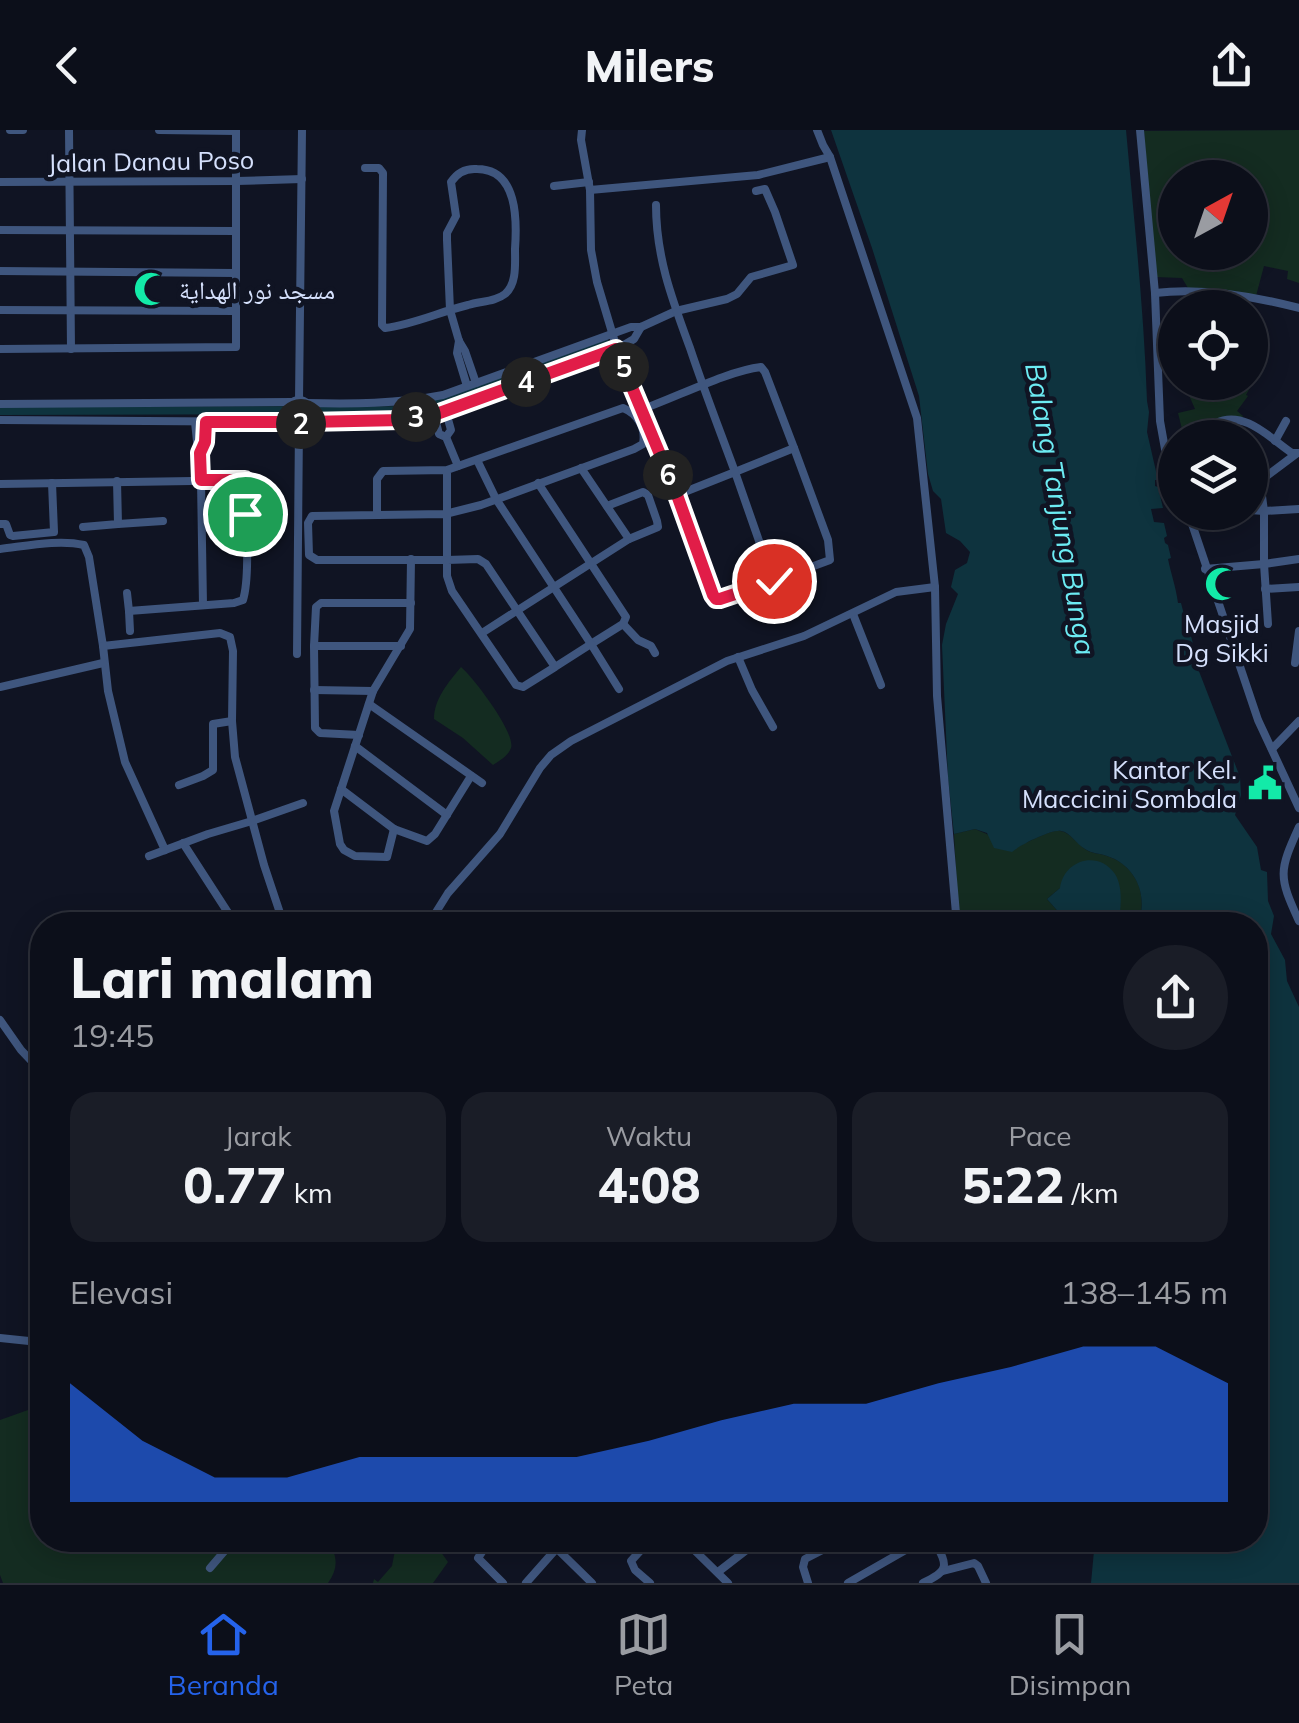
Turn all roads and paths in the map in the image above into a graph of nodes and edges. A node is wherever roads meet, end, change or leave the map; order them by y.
1 (10, 130) edge
2 (23, 130) edge
3 (68, 130) edge
4 (159, 130) edge
5 (302, 130) edge
6 (582, 130) edge
7 (818, 130) edge
8 (1140, 130) edge
9 (236, 131) edge
10 (830, 157) junction
11 (366, 168) dead end
12 (302, 179) junction
13 (0, 182) edge
14 (70, 182) junction
15 (237, 182) junction
16 (554, 186) dead end
17 (590, 186) junction
18 (756, 191) dead end
19 (656, 205) dead end
20 (0, 230) edge
21 (68, 231) junction
22 (235, 231) junction
23 (69, 270) junction
24 (0, 271) edge
25 (235, 274) junction
26 (1155, 293) junction
27 (1299, 308) edge
28 (0, 310) edge
29 (70, 310) junction
30 (450, 310) junction
31 (236, 311) junction
32 (676, 311) junction
33 (641, 326) junction
34 (613, 335) junction
35 (0, 349) edge
36 (70, 349) junction
37 (616, 349) junction
38 (472, 385) junction
39 (703, 386) junction
40 (299, 403) junction
41 (0, 404) edge
42 (640, 410) junction
43 (446, 412) junction
44 (434, 415) junction
45 (0, 420) edge
46 (1160, 420) edge
47 (299, 421) junction
48 (1286, 421) dead end
49 (195, 422) junction
50 (206, 422) junction
51 (1268, 436) edge
52 (446, 437) junction
53 (1275, 441) junction
54 (794, 448) junction
55 (200, 453) junction
56 (1297, 454) edge
57 (476, 460) junction
58 (458, 466) junction
59 (581, 468) junction
60 (447, 470) junction
61 (735, 472) junction
62 (1268, 475) edge
63 (201, 480) junction
64 (245, 480) junction
65 (258, 480) dead end
66 (117, 482) junction
67 (52, 483) junction
68 (0, 484) edge
69 (538, 484) junction
70 (677, 495) junction
71 (496, 499) junction
72 (607, 506) junction
73 (1299, 509) edge
74 (1268, 511) edge
75 (377, 514) junction
76 (446, 514) junction
77 (163, 522) dead end
78 (0, 524) edge
79 (118, 524) junction
80 (83, 526) dead end
81 (1194, 530) edge
82 (1264, 530) edge
83 (629, 539) junction
84 (0, 550) edge
85 (411, 559) junction
86 (1299, 559) edge
87 (447, 560) junction
88 (591, 562) junction
89 (1264, 564) junction
90 (1206, 568) junction
91 (774, 581) junction
92 (555, 587) junction
93 (935, 587) junction
94 (1299, 587) edge
95 (1266, 589) junction
96 (127, 593) dead end
97 (410, 603) junction
98 (202, 604) junction
99 (518, 610) junction
100 (128, 611) junction
101 (853, 614) junction
102 (624, 624) junction
103 (1268, 624) dead end
104 (130, 631) dead end
105 (1299, 632) edge
106 (482, 633) junction
107 (591, 644) junction
108 (103, 646) junction
109 (314, 646) junction
110 (402, 646) junction
111 (655, 652) dead end
112 (297, 654) dead end
113 (738, 657) junction
114 (1293, 663) edge
115 (104, 664) junction
116 (556, 667) junction
117 (881, 685) dead end
118 (0, 687) edge
119 (620, 689) dead end
120 (314, 690) junction
121 (373, 691) junction
122 (368, 704) junction
123 (232, 721) junction
124 (1299, 721) edge
125 (773, 727) dead end
126 (358, 735) junction
127 (355, 746) junction
128 (1272, 749) junction
129 (471, 776) junction
130 (482, 783) dead end
131 (178, 785) dead end
132 (341, 789) junction
133 (302, 803) dead end
134 (1299, 808) edge
135 (447, 815) junction
136 (252, 821) junction
137 (1299, 827) edge
138 (394, 829) junction
139 (183, 843) junction
140 (165, 850) junction
141 (149, 856) dead end
142 (228, 912) edge
143 (280, 912) edge
144 (436, 912) edge
145 (956, 912) edge
146 (1299, 921) edge
147 (0, 1020) edge
148 (30, 1059) edge
149 (0, 1338) edge
150 (30, 1339) edge
151 (224, 1552) edge
152 (482, 1552) edge
153 (554, 1552) edge
154 (558, 1552) edge
155 (639, 1552) edge
156 (697, 1552) edge
157 (744, 1552) edge
158 (819, 1552) edge
159 (903, 1552) edge
160 (940, 1552) edge
161 (210, 1568) dead end
162 (944, 1571) junction
163 (718, 1572) junction
164 (529, 1579) edge
165 (502, 1583) edge
166 (541, 1583) edge
167 (592, 1583) edge
168 (650, 1583) edge
169 (728, 1583) edge
170 (808, 1583) edge
171 (848, 1583) edge
172 (923, 1583) edge
173 (986, 1583) edge

1 - 2 street
3 - 14 street
4 - 9 street
5 - 12 street
6 - 17 street
7 - 10 street
8 - 26 street
9 - 15 street
10 - 17 street
10 - 93 street
11 - 30 street
12 - 15 street, Jalan Danau Poso
12 - 40 street
13 - 14 street, Jalan Danau Poso
14 - 15 street, Jalan Danau Poso
14 - 21 street
15 - 22 street
16 - 17 street
17 - 34 street
18 - 32 street
19 - 32 street
20 - 21 street
21 - 22 street
21 - 23 street
22 - 25 street
23 - 24 street
23 - 25 street
23 - 29 street
25 - 31 street
26 - 27 street
26 - 46 street
28 - 29 street
29 - 31 street
29 - 36 street
30 - 30 street
30 - 38 street
31 - 36 street
32 - 33 street
32 - 39 street
33 - 34 street
33 - 37 street
34 - 37 street
34 - 38 street
35 - 36 street
37 - 42 street
37 - 43 street
38 - 40 street
39 - 42 street
39 - 54 street
39 - 61 street
40 - 41 street
40 - 47 street
40 - 47 street
42 - 70 street
43 - 44 street
43 - 52 street
44 - 47 street
44 - 52 street
45 - 49 street
47 - 50 street
47 - 112 street
48 - 53 street
49 - 50 street
49 - 55 street
50 - 55 street
51 - 53 street
52 - 58 street
53 - 56 street
54 - 61 street
54 - 91 street
55 - 63 street
56 - 62 street
57 - 58 street
57 - 59 street
57 - 71 street
58 - 60 street
59 - 69 street
59 - 72 street
60 - 75 street
60 - 76 street
61 - 70 street
61 - 91 street
63 - 64 street
63 - 66 street
63 - 98 street
64 - 65 street
64 - 98 street
66 - 67 street
66 - 79 street
67 - 68 street
67 - 78 street
69 - 71 street
69 - 88 street
70 - 91 street
71 - 76 street
71 - 92 street
72 - 83 street
72 - 83 street
73 - 74 street
75 - 76 street
75 - 85 street
76 - 87 street
77 - 79 street
79 - 80 street
81 - 90 street
82 - 89 street
83 - 88 street
84 - 108 street
85 - 87 street
85 - 97 street
86 - 89 street
87 - 99 street
87 - 106 street
88 - 92 street
88 - 102 street
89 - 90 street
89 - 95 street
90 - 128 street
92 - 99 street
92 - 107 street
93 - 101 street
93 - 145 street
94 - 95 street
95 - 103 street
96 - 100 street
97 - 109 street
97 - 110 street
98 - 100 street
99 - 106 street
99 - 116 street
100 - 104 street
101 - 113 street
101 - 117 street
102 - 107 street
102 - 111 street
105 - 114 street
106 - 116 street
107 - 116 street
107 - 119 street
108 - 115 street
108 - 123 street
109 - 110 street
109 - 120 street
110 - 121 street
113 - 125 street
113 - 144 street
115 - 118 street
115 - 140 street
120 - 121 street
120 - 126 street
121 - 122 street
122 - 126 street
122 - 129 street
123 - 131 street
123 - 136 street
124 - 128 street
126 - 127 street
127 - 132 street
127 - 135 street
128 - 134 street
129 - 130 street
129 - 135 street
132 - 138 street
132 - 138 street
133 - 136 street
135 - 138 street
136 - 139 street
136 - 143 street
137 - 146 street
139 - 140 street
139 - 142 street
140 - 141 street
147 - 148 street
149 - 150 street
151 - 161 street
152 - 165 street
153 - 164 street
154 - 167 street
155 - 168 street
156 - 163 street
157 - 163 street
158 - 170 street
159 - 171 street
160 - 162 street
162 - 172 street
162 - 173 street
163 - 169 street
164 - 166 street

